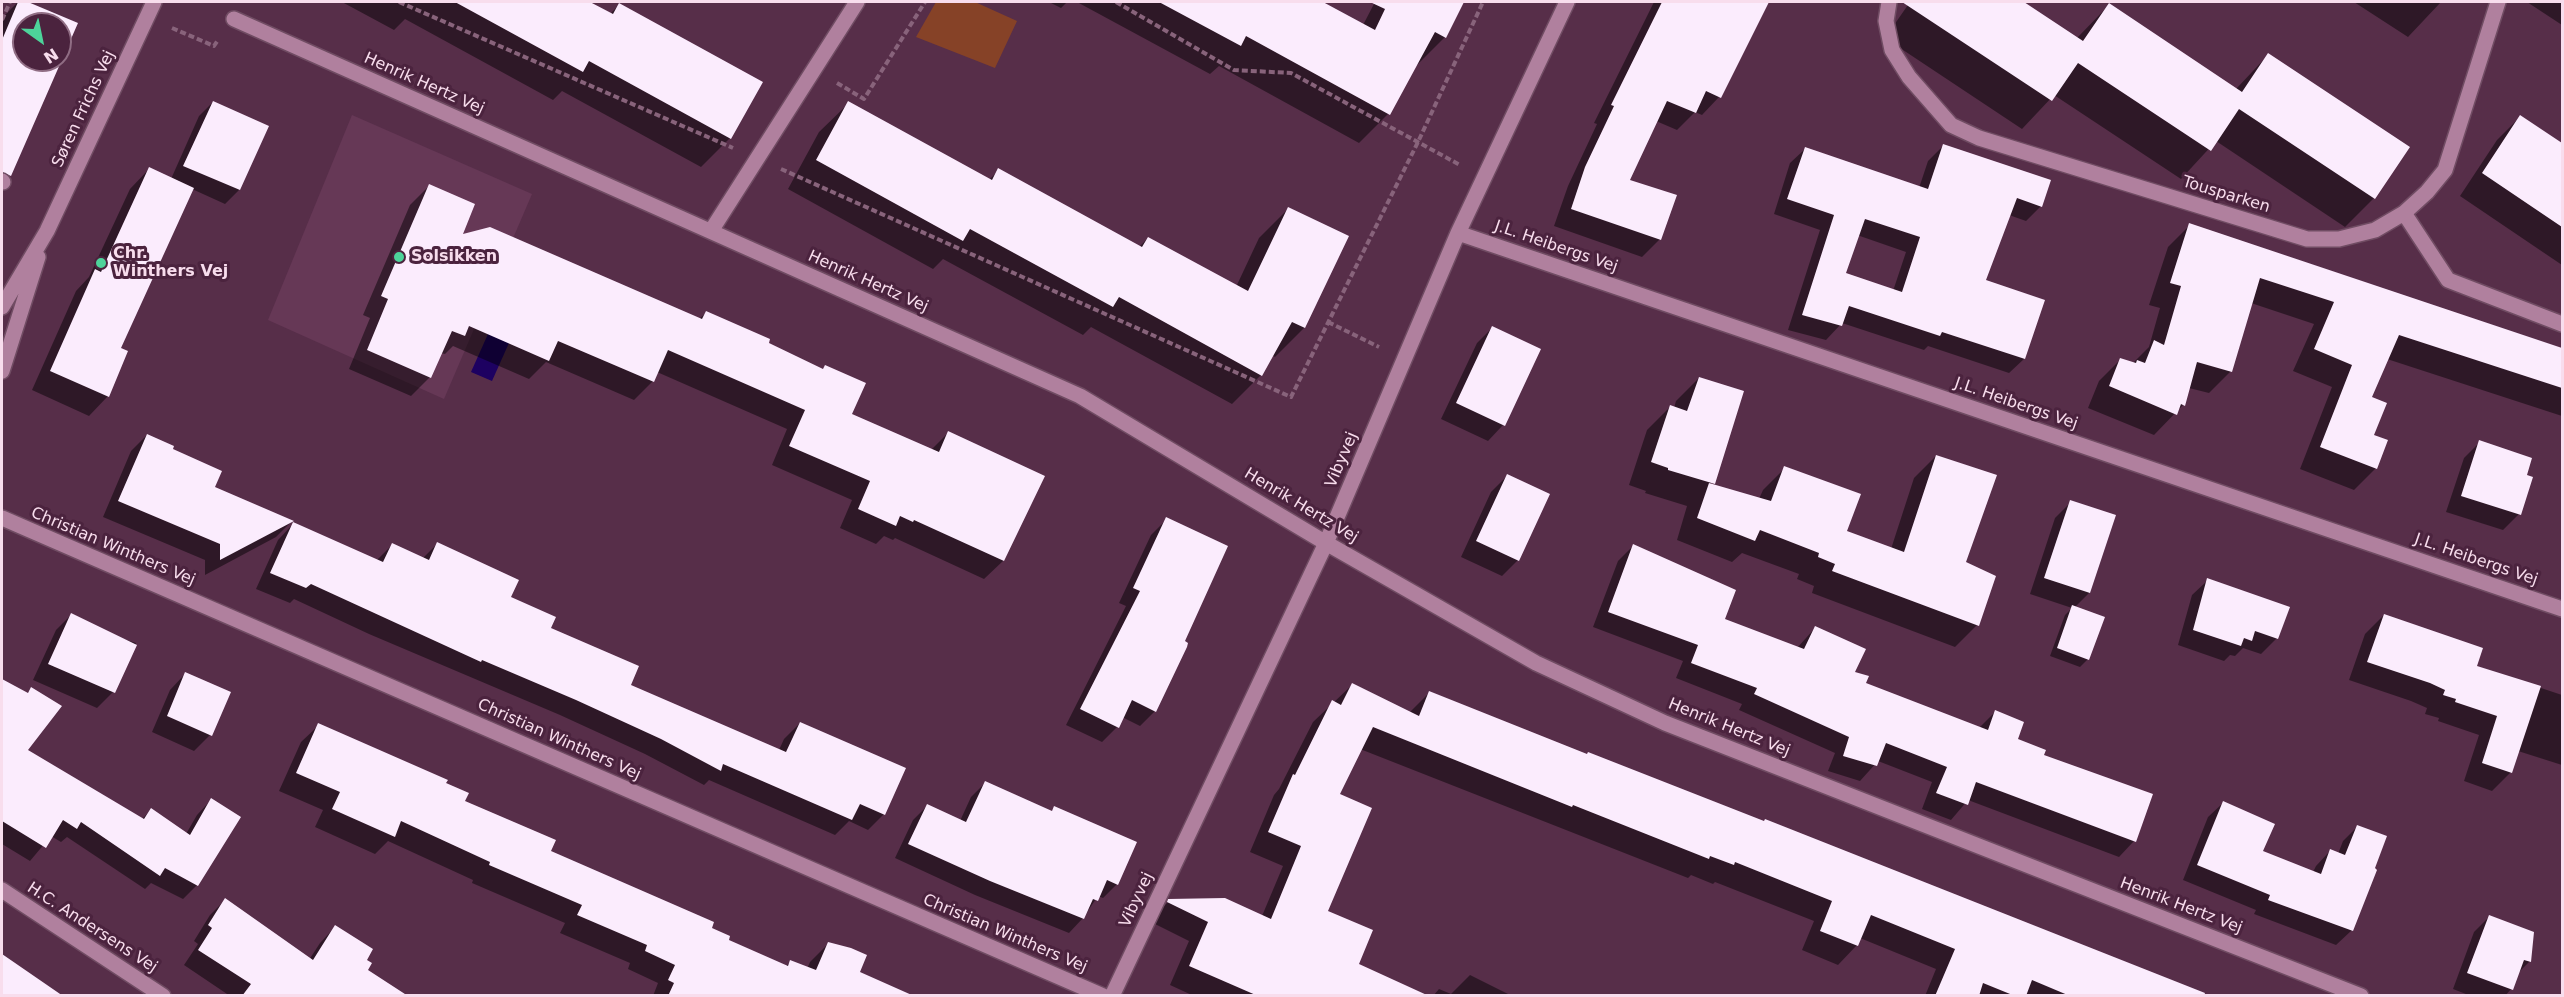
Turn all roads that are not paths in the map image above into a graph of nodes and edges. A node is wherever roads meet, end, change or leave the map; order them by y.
1 (154, 2) edge
2 (857, 2) edge
3 (1567, 2) edge
4 (1889, 2) edge
5 (2498, 2) edge
6 (234, 19) road end
7 (2404, 213) junction
8 (47, 231) junction
9 (711, 231) junction
10 (1458, 233) junction
11 (2, 307) edge
12 (2562, 324) edge
13 (2, 371) edge
14 (2, 518) edge
15 (1326, 543) junction
16 (2562, 609) edge
17 (2, 891) edge
18 (163, 996) edge
19 (1103, 996) edge
20 (1112, 996) edge
21 (2361, 996) edge

1 - 8 street, Søren Frichs Vej
2 - 9 street
3 - 10 street, Vibyvej
4 - 7 street, Tousparken
5 - 7 street, Tousparken
6 - 9 street, Henrik Hertz Vej
7 - 12 street
8 - 11 street, Søren Frichs Vej
8 - 13 street, Søren Frichs Vej
9 - 15 street, Henrik Hertz Vej
10 - 15 street, Vibyvej
10 - 16 street, J.L. Heibergs Vej
14 - 19 street, Christian Winthers Vej
15 - 20 street, Vibyvej
15 - 21 street, Henrik Hertz Vej
17 - 18 street, H.C. Andersens Vej

